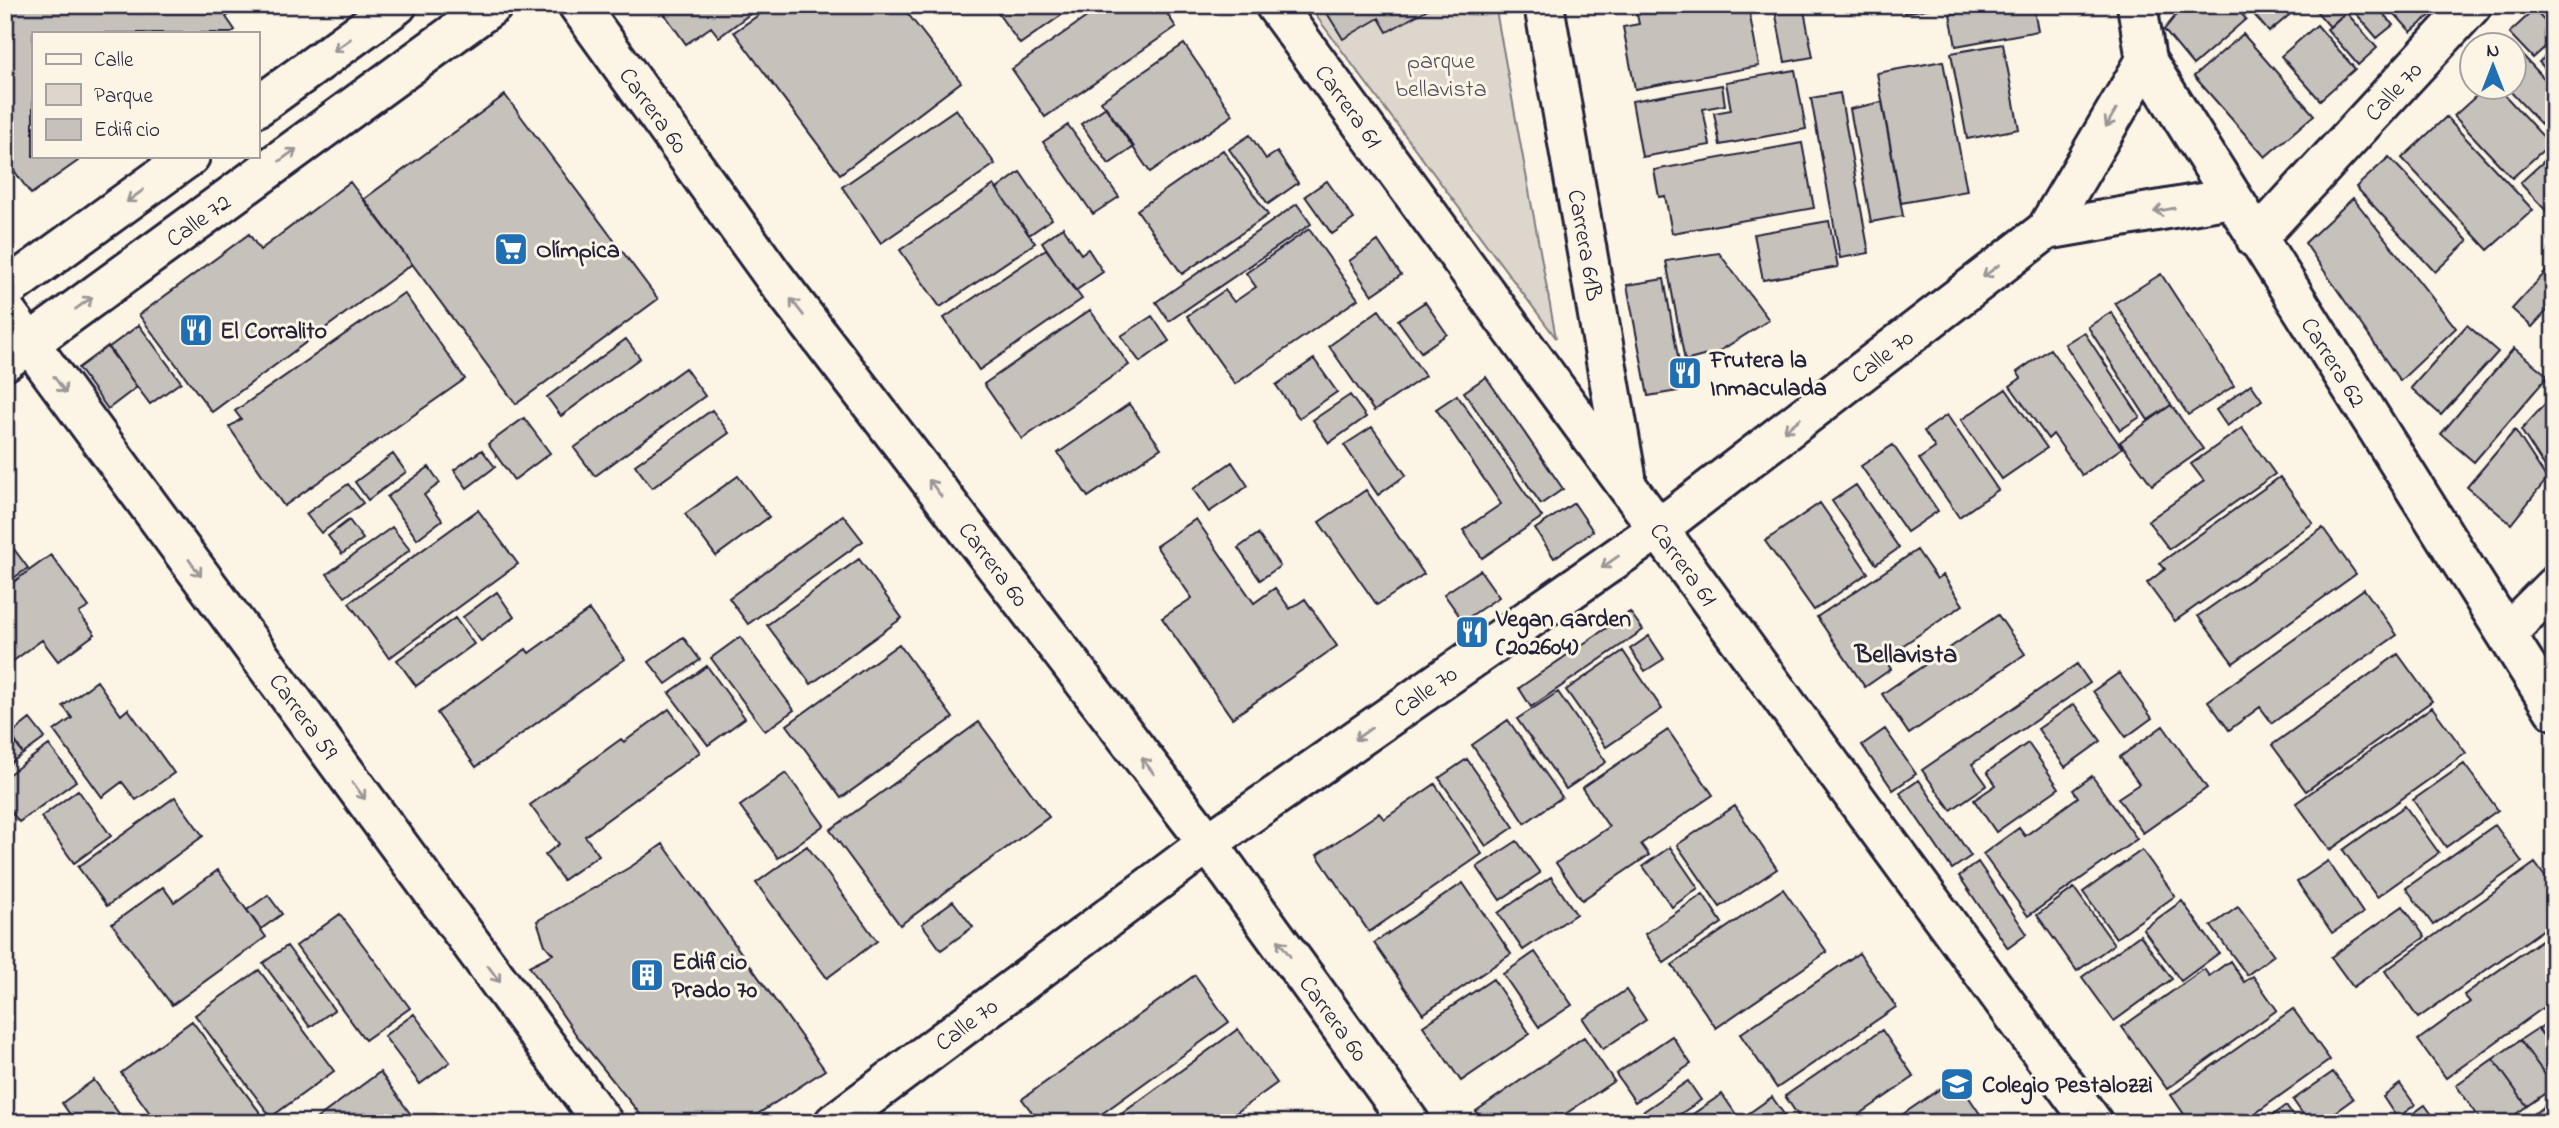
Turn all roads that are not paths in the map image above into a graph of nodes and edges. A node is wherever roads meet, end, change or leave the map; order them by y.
1 (397, 5) edge
2 (494, 5) edge
3 (578, 5) edge
4 (1275, 5) edge
5 (1544, 5) edge
6 (2472, 5) edge
7 (2147, 26) edge
8 (259, 106) edge
9 (187, 158) edge
10 (2231, 198) junction
11 (2046, 230) junction
12 (2256, 239) junction
13 (5, 290) edge
14 (5, 310) edge
15 (17, 352) edge
16 (1627, 485) junction
17 (1658, 529) junction
18 (2554, 586) edge
19 (2507, 633) junction
20 (2554, 710) edge
21 (1208, 843) junction
22 (603, 1123) edge
23 (834, 1123) edge
24 (1410, 1123) edge
25 (2093, 1123) edge

1 -> 8 street
15 -> 2 street, Calle 72
21 -> 3 street, Carrera 60
4 - 16 street, Carrera 61
5 - 16 street, Carrera 61B
6 - 12 street, Calle 70
7 - 10 street, Carrera 62
7 -> 11 street, Calle 70
9 -> 13 street
10 -> 11 street, Calle 70
10 - 12 street, Carrera 62
11 -> 17 street, Calle 70
12 - 19 street, Carrera 62
14 - 15 street, Carrera 59
15 -> 22 street, Carrera 59
16 - 17 street, Carrera 61
17 -> 21 street, Calle 70
17 - 25 street, Carrera 61
18 - 19 street
19 - 20 street, Carrera 62
21 - 23 street, Calle 70
24 -> 21 street, Carrera 60

